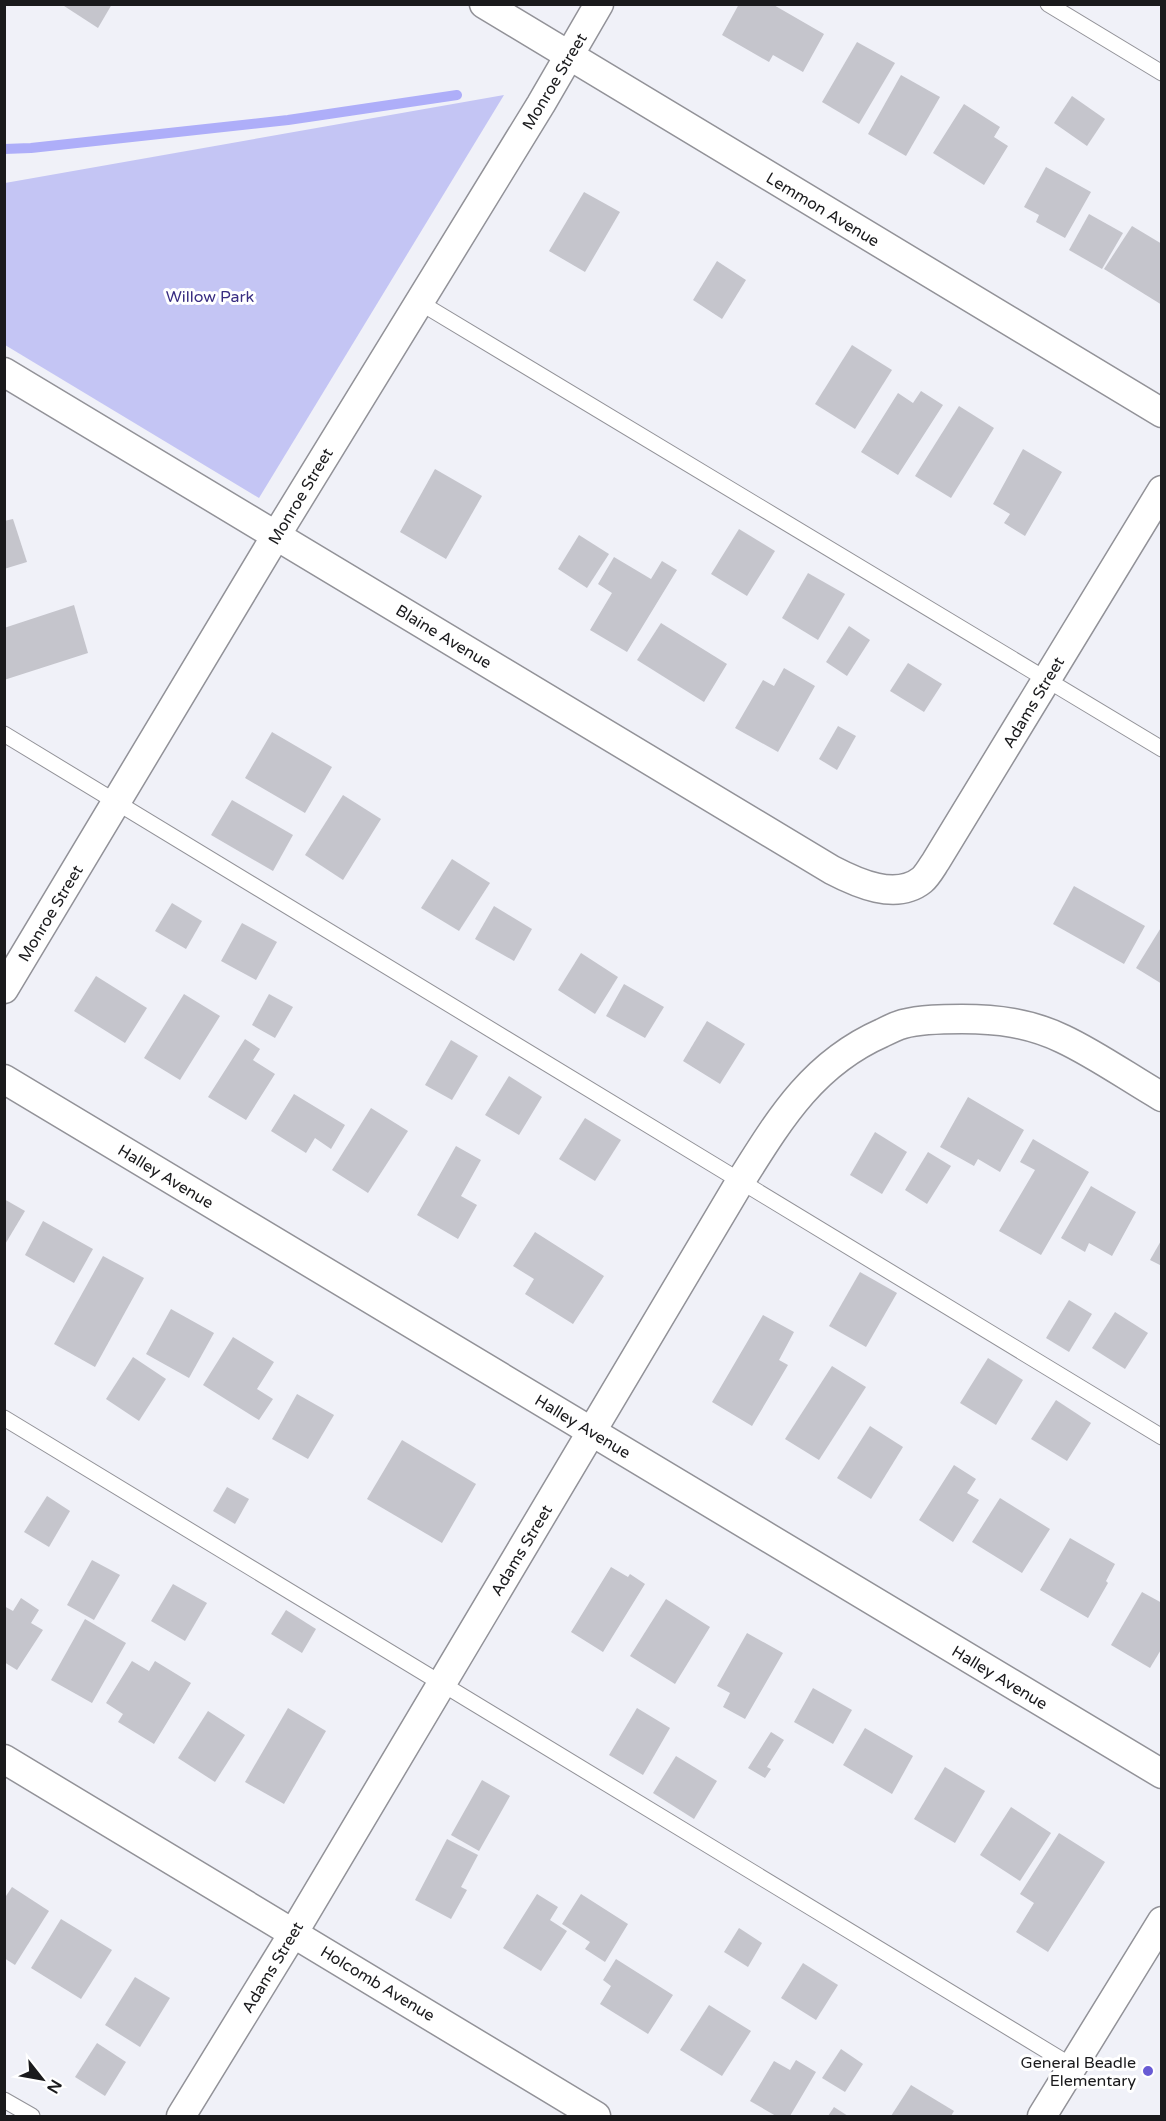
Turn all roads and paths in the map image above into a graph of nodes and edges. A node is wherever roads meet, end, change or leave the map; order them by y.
1 (484, 4) edge
2 (599, 4) edge
3 (1048, 4) edge
4 (569, 56) junction
5 (1161, 73) edge
6 (419, 302) junction
7 (4, 372) edge
8 (1161, 413) edge
9 (1161, 490) edge
10 (277, 534) junction
11 (1047, 680) junction
12 (4, 734) edge
13 (1161, 749) edge
14 (116, 803) junction
15 (888, 889) joint
16 (4, 989) edge
17 (4, 1079) edge
18 (1161, 1096) edge
19 (740, 1182) junction
20 (4, 1418) edge
21 (591, 1431) junction
22 (1161, 1437) edge
23 (442, 1682) junction
24 (4, 1759) edge
25 (1161, 1774) edge
26 (1161, 1921) edge
27 (294, 1932) junction
28 (1072, 2066) junction
29 (4, 2100) edge
30 (32, 2116) edge
31 (181, 2116) edge
32 (596, 2116) edge
33 (1042, 2116) edge

1 - 4 street, Lemmon Avenue
2 - 4 street, Monroe Street
3 - 5 lane
4 - 6 street, Monroe Street
4 - 8 street, Lemmon Avenue
6 - 10 street, Monroe Street
6 - 11 lane
7 - 10 street, Blaine Avenue
9 - 11 street, Adams Street
10 - 14 street, Monroe Street
10 - 15 street, Blaine Avenue
11 - 13 lane
11 - 15 street, Adams Street
12 - 14 lane
14 - 16 street, Monroe Street
14 - 19 lane
17 - 21 street, Halley Avenue
18 - 19 street, Adams Street
19 - 21 street, Adams Street
19 - 22 lane
20 - 23 lane
21 - 23 street, Adams Street
21 - 25 street, Halley Avenue
23 - 27 street, Adams Street
23 - 28 lane
24 - 27 street, Holcomb Avenue
26 - 28 street
27 - 31 street, Adams Street
27 - 32 street, Holcomb Avenue
28 - 33 street
29 - 30 lane

